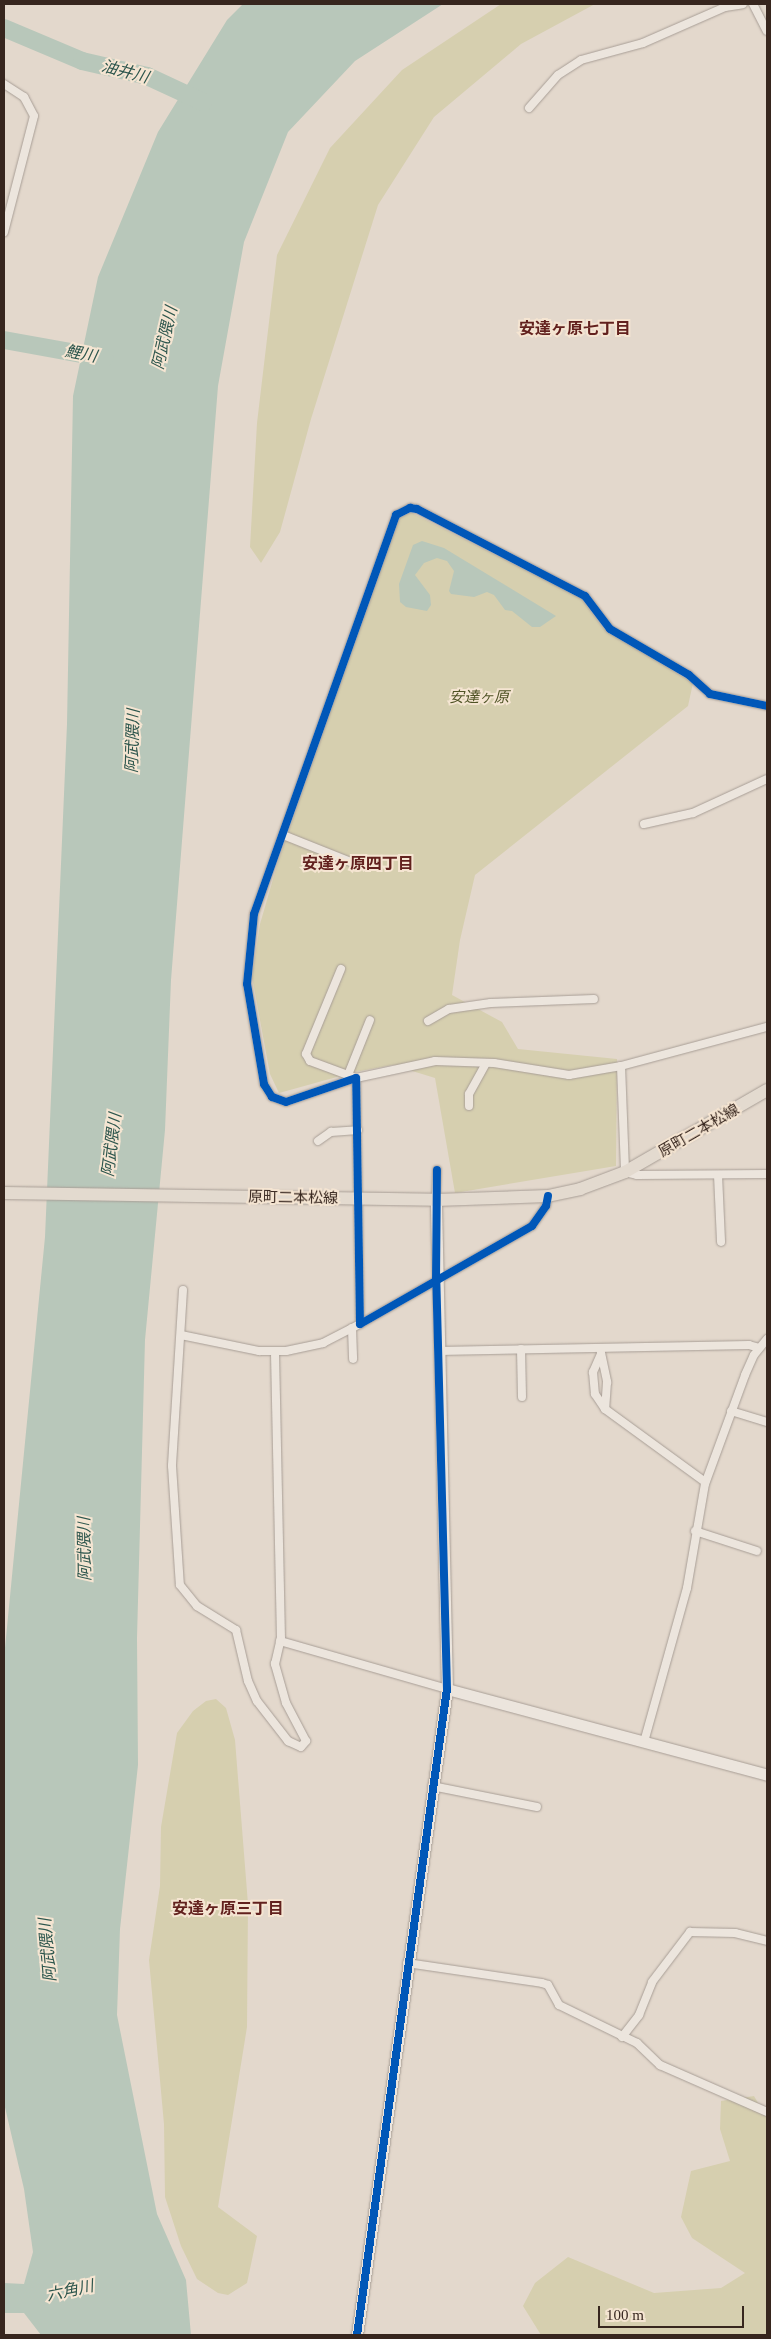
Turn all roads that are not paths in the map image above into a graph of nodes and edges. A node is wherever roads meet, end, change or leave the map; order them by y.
1 (743, 4) edge
2 (753, 4) edge
3 (767, 31) edge
4 (4, 84) edge
5 (529, 108) dead end
6 (4, 232) edge
7 (767, 706) edge
8 (767, 779) edge
9 (644, 824) dead end
10 (283, 835) junction
11 (351, 862) dead end
12 (341, 969) dead end
13 (594, 999) dead end
14 (370, 1020) dead end
15 (428, 1021) dead end
16 (767, 1027) edge
17 (486, 1063) junction
18 (621, 1066) junction
19 (352, 1076) junction
20 (767, 1090) edge
21 (468, 1106) dead end
22 (358, 1130) junction
23 (318, 1141) dead end
24 (437, 1170) dead end
25 (625, 1172) junction
26 (767, 1174) edge
27 (718, 1175) junction
28 (4, 1193) edge
29 (548, 1196) junction
30 (358, 1200) junction
31 (436, 1200) junction
32 (721, 1242) dead end
33 (436, 1281) junction
34 (183, 1290) dead end
35 (360, 1324) junction
36 (352, 1328) junction
37 (181, 1334) junction
38 (767, 1339) edge
39 (759, 1348) junction
40 (521, 1349) junction
41 (275, 1351) junction
42 (439, 1351) junction
43 (600, 1351) junction
44 (353, 1359) dead end
45 (522, 1397) dead end
46 (605, 1409) junction
47 (731, 1411) junction
48 (767, 1422) edge
49 (705, 1482) junction
50 (695, 1531) junction
51 (757, 1551) dead end
52 (280, 1642) junction
53 (446, 1689) junction
54 (644, 1742) junction
55 (767, 1776) edge
56 (432, 1786) junction
57 (537, 1807) dead end
58 (767, 1941) edge
59 (407, 1963) junction
60 (622, 2037) junction
61 (767, 2112) edge
62 (358, 2335) edge

1 - 5 street
2 - 3 street
4 - 6 street
7 - 10 street
8 - 9 street
10 - 11 street
10 - 19 street
12 - 19 street
13 - 15 street
14 - 19 street
16 - 18 street
17 - 18 street
17 - 19 street
17 - 21 street
18 - 25 street
19 - 22 street
20 - 25 main road, 原町二本松線
22 - 23 street
22 - 30 street
24 - 31 street
25 - 27 street
25 - 29 main road, 原町二本松線
26 - 27 street
27 - 32 street
28 - 30 main road, 原町二本松線
29 - 31 main road, 原町二本松線
29 - 33 street
30 - 31 main road, 原町二本松線
30 - 35 street
31 - 33 street
33 - 35 street
33 - 42 street
34 - 37 street
35 - 36 street
36 - 41 street
36 - 44 street
37 - 41 street
37 - 52 street
38 - 39 street
39 - 43 street
39 - 47 street
40 - 42 street
40 - 43 street
40 - 45 street
41 - 52 street
42 - 53 street
43 - 46 street
43 - 46 street
46 - 49 street
47 - 48 street
47 - 49 street
49 - 50 street
50 - 51 street
50 - 54 street
52 - 53 street
53 - 54 street
53 - 56 street
54 - 55 street
56 - 57 street
56 - 59 street
58 - 60 street
59 - 60 street
59 - 62 street
60 - 61 street

